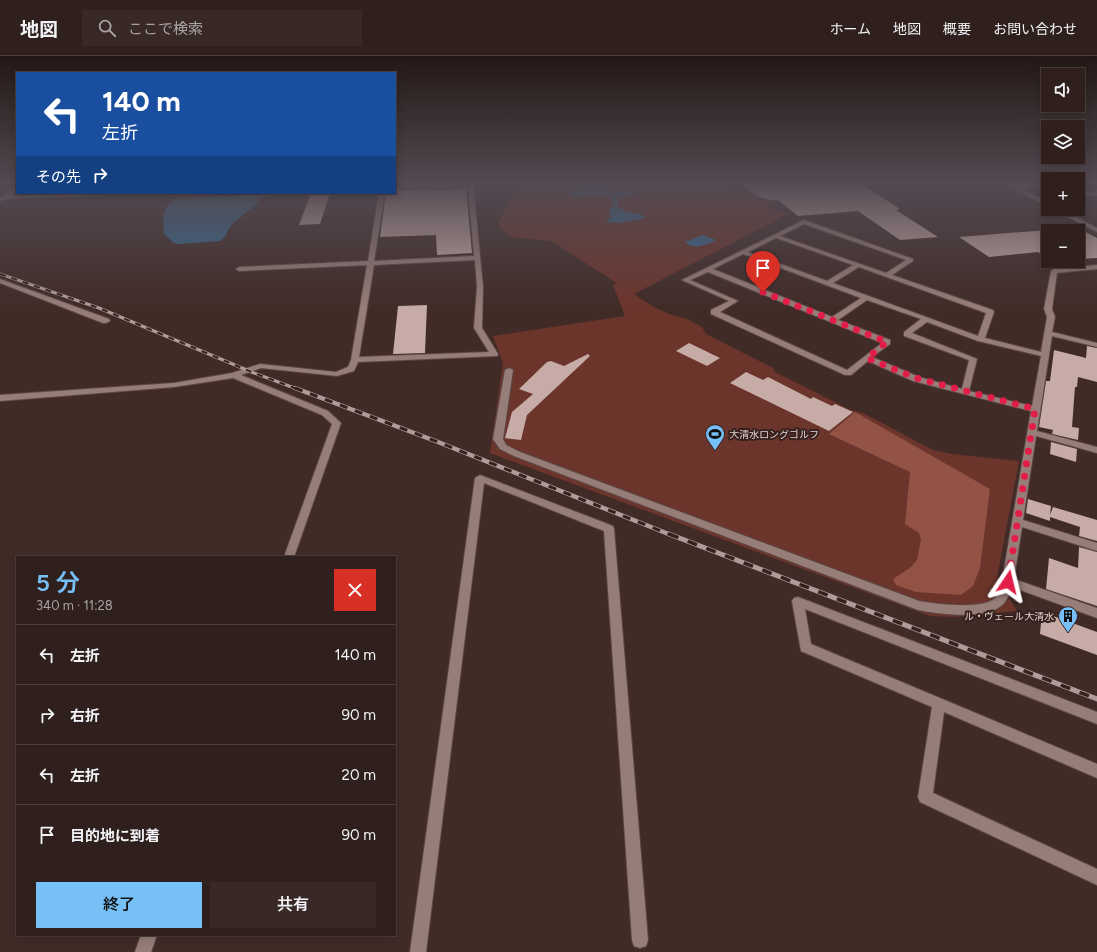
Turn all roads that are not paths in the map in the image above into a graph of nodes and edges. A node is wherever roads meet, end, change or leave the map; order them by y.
1 (377, 225) edge
2 (475, 225) edge
3 (798, 225) edge
4 (812, 225) edge
5 (1087, 225) edge
6 (1097, 230) edge
7 (775, 236) junction
8 (743, 252) junction
9 (477, 258) junction
10 (371, 262) junction
11 (858, 265) junction
12 (1097, 267) edge
13 (239, 269) dead end
14 (707, 269) junction
15 (887, 275) junction
16 (0, 281) edge
17 (828, 283) junction
18 (866, 297) junction
19 (926, 319) junction
20 (833, 320) junction
21 (106, 321) dead end
22 (1048, 333) junction
23 (981, 339) junction
24 (1097, 345) edge
25 (1044, 355) junction
26 (867, 358) junction
27 (355, 360) junction
28 (509, 370) dead end
29 (234, 375) junction
30 (965, 392) junction
31 (0, 398) edge
32 (1035, 409) junction
33 (1032, 432) junction
34 (1097, 450) edge
35 (1018, 522) junction
36 (1097, 547) edge
37 (289, 556) edge
38 (1008, 582) junction
39 (1097, 613) edge
40 (939, 704) junction
41 (1097, 718) edge
42 (1097, 771) edge
43 (1097, 877) edge
44 (149, 936) edge
45 (640, 940) dead end
46 (143, 952) edge
47 (418, 952) edge

1 - 10 street
2 - 9 street
3 - 7 street
4 - 15 street
5 - 6 street
7 - 8 street
7 - 11 street
8 - 14 street
8 - 17 street
9 - 10 street
9 - 27 street
10 - 13 street
10 - 27 street
11 - 15 street
11 - 17 street
12 - 22 street
14 - 20 street
14 - 26 street
15 - 23 street
16 - 21 street
17 - 18 street
18 - 19 street
18 - 20 street
19 - 23 street
19 - 30 street
20 - 26 street
22 - 24 street
22 - 25 street
23 - 25 street
25 - 32 street
26 - 30 street
27 - 29 street
28 - 38 street
29 - 31 street
29 - 37 street
30 - 32 street
32 - 33 street
33 - 34 street
33 - 35 street
35 - 36 street
35 - 38 street
38 - 39 street
40 - 41 street
40 - 42 street
40 - 43 street
44 - 46 street
45 - 47 street

